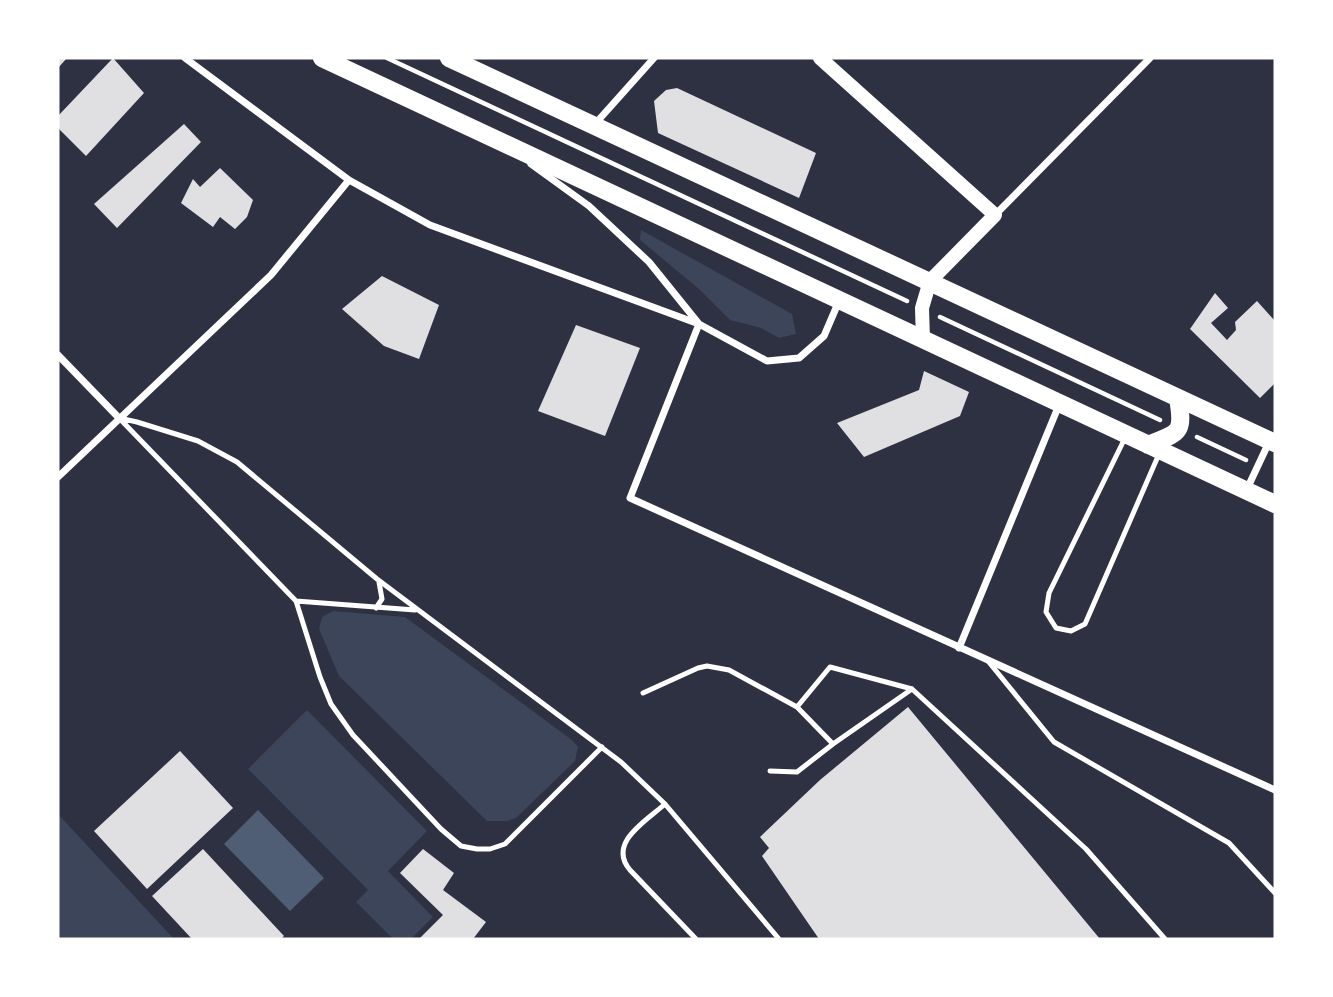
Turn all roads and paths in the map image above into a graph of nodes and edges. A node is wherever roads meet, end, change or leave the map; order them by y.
1 (186, 58) edge
2 (322, 58) edge
3 (387, 58) edge
4 (449, 58) edge
5 (654, 58) edge
6 (820, 58) edge
7 (1150, 58) edge
8 (594, 124) junction
9 (499, 141) junction
10 (349, 180) junction
11 (995, 215) junction
12 (930, 282) junction
13 (839, 301) junction
14 (922, 308) junction
15 (699, 324) junction
16 (923, 340) junction
17 (58, 355) edge
18 (1178, 398) junction
19 (1060, 404) junction
20 (119, 418) junction
21 (1179, 428) junction
22 (1127, 435) junction
23 (1273, 439) edge
24 (1154, 448) junction
25 (1258, 465) junction
26 (58, 477) edge
27 (1246, 491) junction
28 (1275, 504) edge
29 (377, 579) junction
30 (296, 601) junction
31 (376, 608) junction
32 (417, 610) junction
33 (960, 648) junction
34 (988, 660) junction
35 (912, 689) junction
36 (643, 693) dead end
37 (797, 707) junction
38 (833, 744) junction
39 (602, 747) junction
40 (770, 771) dead end
41 (1275, 790) edge
42 (665, 804) junction
43 (1275, 893) edge
44 (696, 939) edge
45 (779, 939) edge
46 (1165, 939) edge

1 - 10 street
2 - 9 main road
3 - 14 path
4 - 8 main road
5 - 8 street
6 - 11 main road
7 - 11 street
8 - 12 main road
9 - 13 main road
9 - 15 street
10 - 15 street
10 - 20 street
11 - 12 main road
12 - 14 main road
12 - 18 main road
13 - 15 street
13 - 16 main road
14 - 16 main road
14 - 21 path
15 - 33 street
16 - 19 main road
17 - 20 street
18 - 21 main road
18 - 23 main road
19 - 22 main road
19 - 33 street
20 - 26 street
20 - 29 lane
20 - 30 lane
21 - 24 main road
21 - 25 path
22 - 24 main road
22 - 24 lane
23 - 25 street
24 - 27 main road
25 - 27 street
27 - 28 main road
29 - 31 lane
29 - 32 lane
30 - 31 lane
30 - 39 lane
31 - 32 lane
32 - 39 lane
33 - 34 street
34 - 41 street
34 - 43 lane
35 - 37 lane
35 - 38 lane
35 - 46 lane
36 - 37 lane
37 - 38 lane
38 - 40 lane
39 - 42 lane
42 - 44 lane
42 - 45 lane

